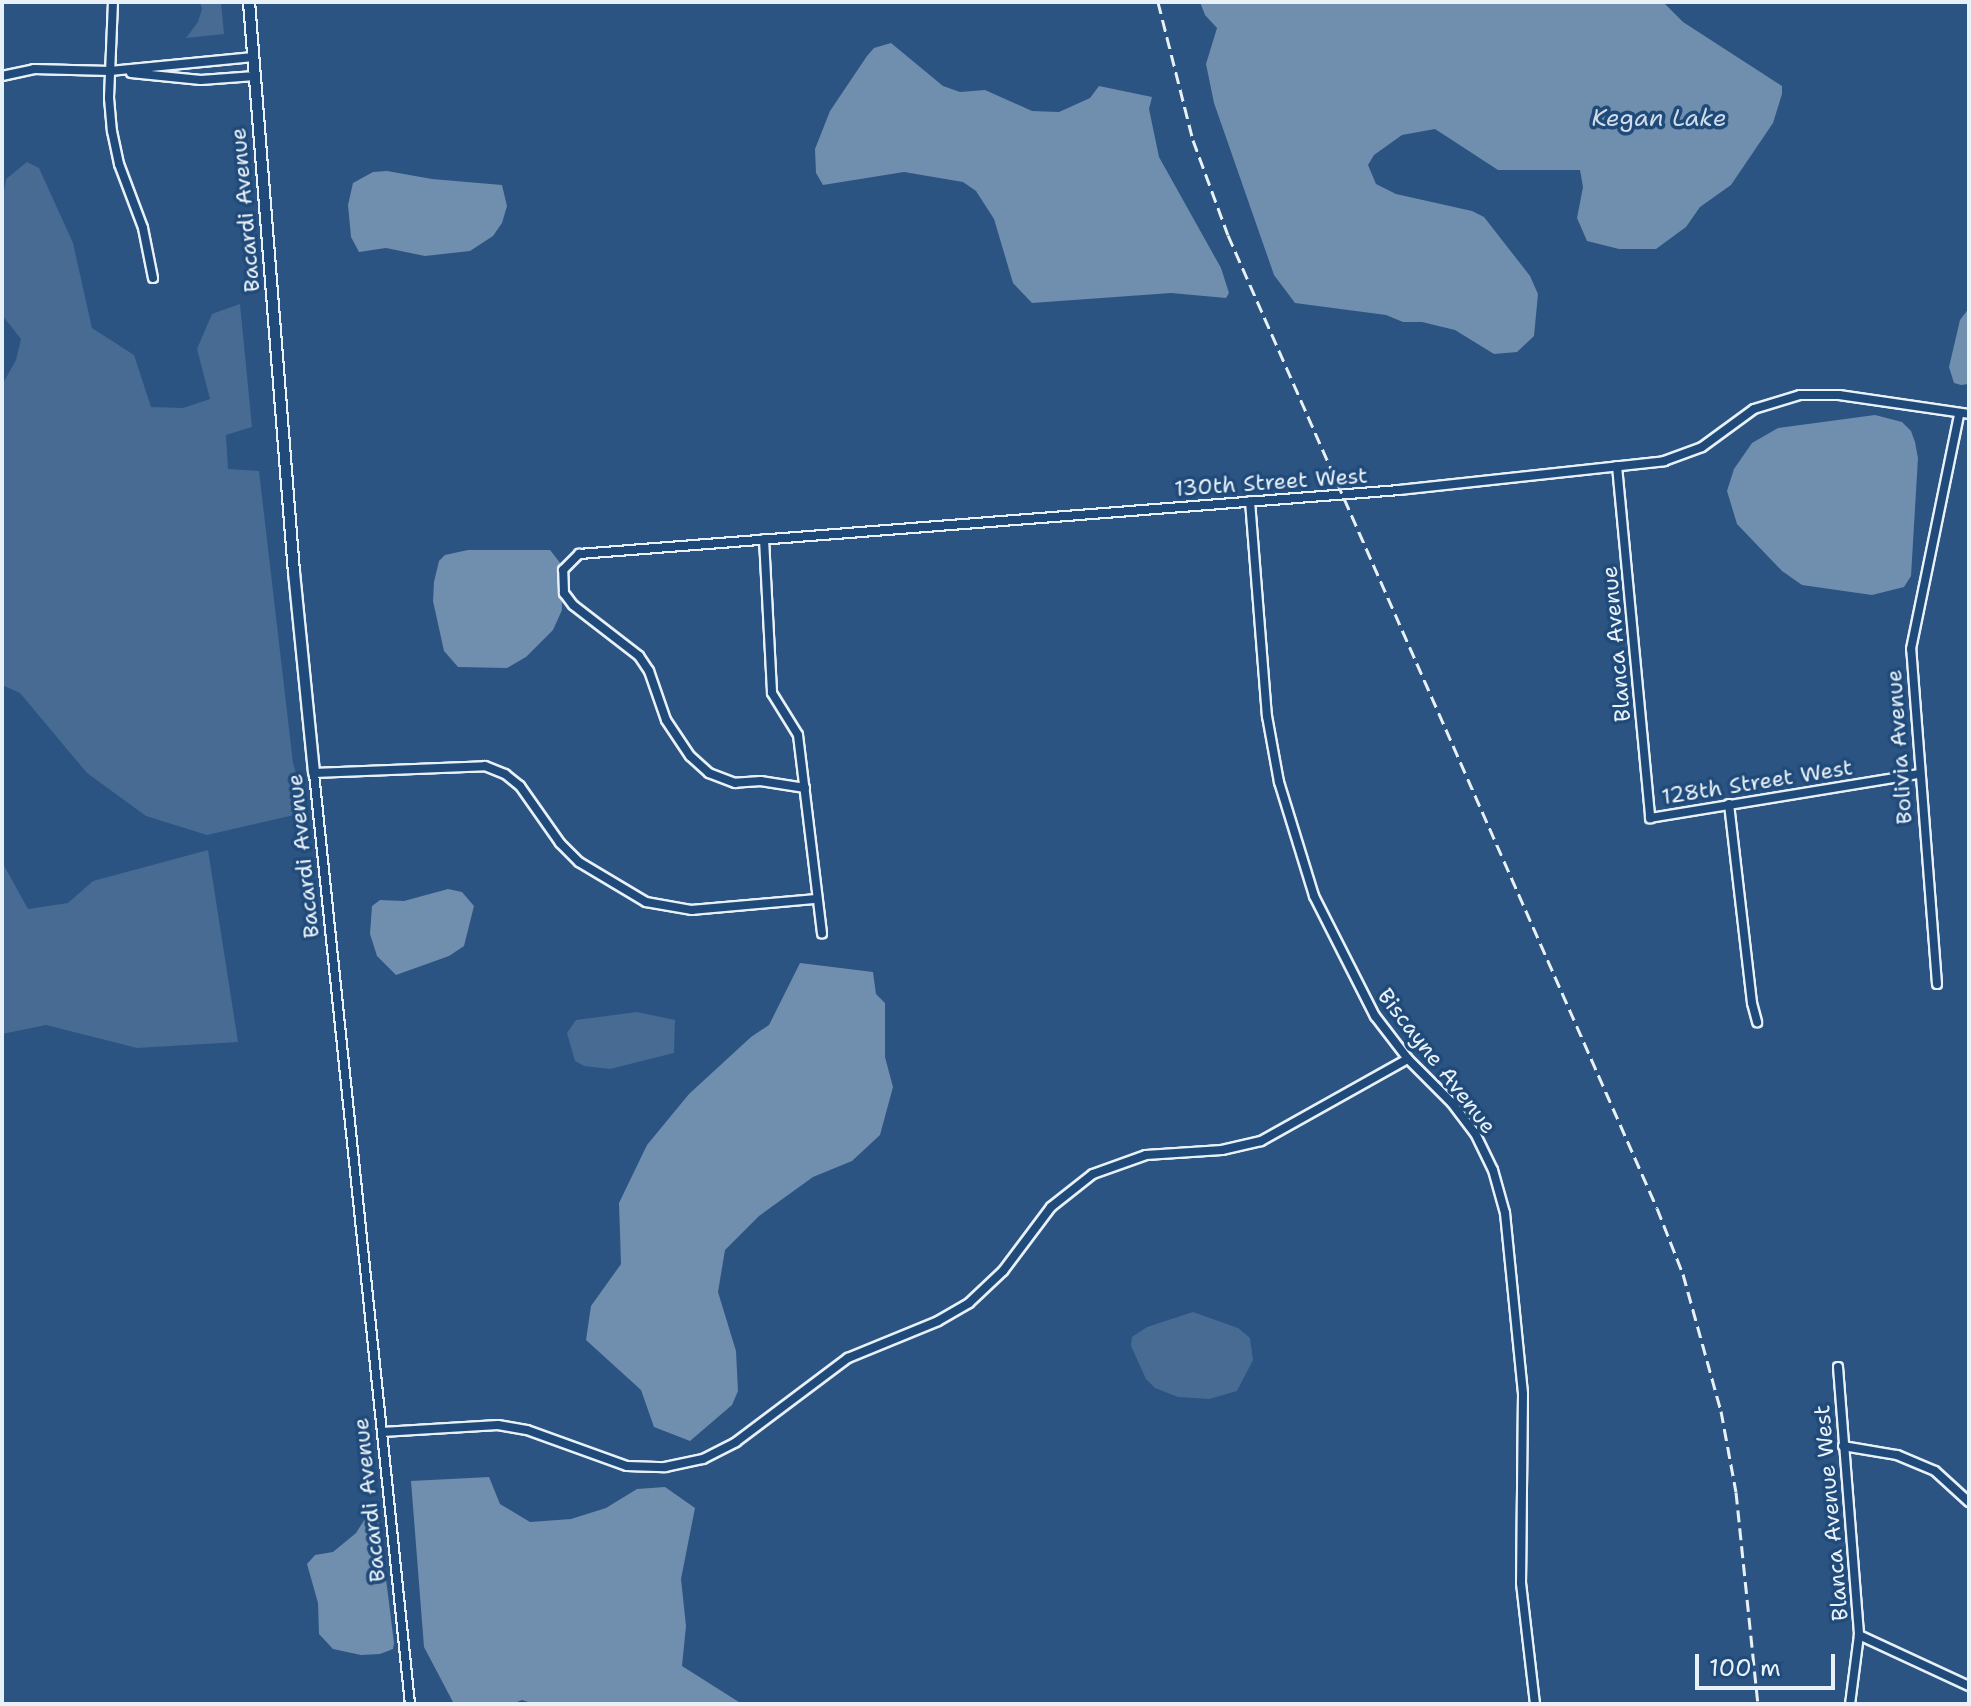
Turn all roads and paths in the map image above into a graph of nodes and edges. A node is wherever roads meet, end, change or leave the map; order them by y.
1 (113, 2) edge
2 (249, 2) edge
3 (253, 57) junction
4 (110, 71) junction
5 (2, 76) edge
6 (255, 76) junction
7 (153, 278) dead end
8 (1964, 414) edge
9 (1617, 466) junction
10 (1250, 501) junction
11 (764, 539) junction
12 (314, 773) junction
13 (1918, 774) junction
14 (805, 788) junction
15 (1729, 804) junction
16 (1650, 818) joint
17 (816, 899) junction
18 (822, 934) dead end
19 (1937, 984) dead end
20 (1757, 1022) dead end
21 (1408, 1059) junction
22 (1838, 1367) dead end
23 (382, 1432) junction
24 (1843, 1446) junction
25 (1969, 1502) edge
26 (1859, 1635) junction
27 (1969, 1686) edge
28 (410, 1704) edge
29 (1535, 1704) edge
30 (1850, 1704) edge

1 - 4 street
2 - 3 street, Bacardi Avenue
3 - 4 street
3 - 6 street, Bacardi Avenue
4 - 5 street
4 - 6 street
4 - 7 street
6 - 12 street, Bacardi Avenue
8 - 9 street, 130th Street West
8 - 13 street, Bolivia Avenue
9 - 10 street, 130th Street West
9 - 16 street, Blanca Avenue
10 - 11 street, 130th Street West
10 - 21 street, Biscayne Avenue
11 - 14 street
11 - 14 street, 130th Street West
12 - 17 street
12 - 23 street, Bacardi Avenue
13 - 15 street, 128th Street West
13 - 19 street, Bolivia Avenue
14 - 17 street
15 - 16 street, 128th Street West
15 - 20 street
17 - 18 street
21 - 23 street
21 - 29 street, Biscayne Avenue
22 - 24 street, Blanca Avenue West
23 - 28 street, Bacardi Avenue
24 - 25 street
24 - 26 street, Blanca Avenue West
26 - 27 street
26 - 30 street, Blanca Avenue West

